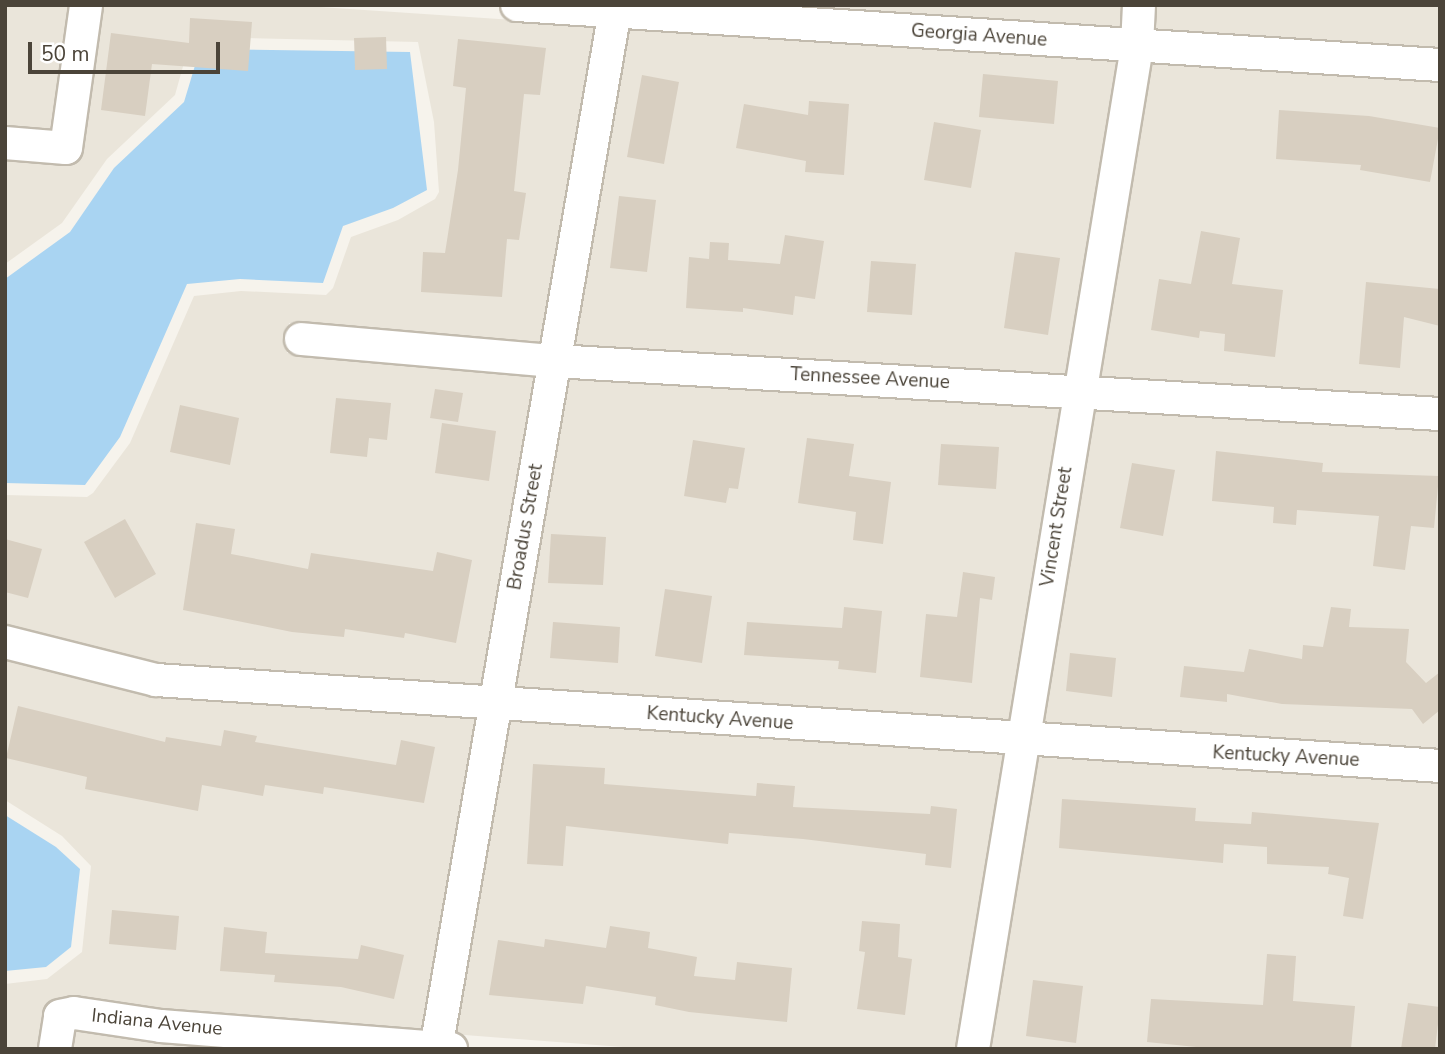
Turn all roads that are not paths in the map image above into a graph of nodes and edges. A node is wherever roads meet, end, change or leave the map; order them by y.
1 (86, 5) edge
2 (517, 5) edge
3 (1139, 5) edge
4 (616, 8) edge
5 (1137, 46) junction
6 (1440, 65) edge
7 (5, 144) edge
8 (301, 339) dead end
9 (555, 361) junction
10 (1079, 391) junction
11 (1440, 414) edge
12 (5, 642) edge
13 (496, 702) junction
14 (1022, 741) junction
15 (1440, 766) edge
16 (441, 1048) edge
17 (55, 1049) edge
18 (973, 1049) edge

1 - 7 street
2 - 4 street, Georgia Avenue
3 - 5 street, Vincent Street
4 - 5 street, Georgia Avenue
4 - 9 street, Broadus Street
5 - 6 street, Georgia Avenue
5 - 10 street, Vincent Street
8 - 9 street, Tennessee Avenue
9 - 10 street, Tennessee Avenue
9 - 13 street, Broadus Street
10 - 11 street, Tennessee Avenue
10 - 14 street, Vincent Street
12 - 13 street, Kentucky Avenue
13 - 14 street, Kentucky Avenue
13 - 16 street, Broadus Street
14 - 15 street, Kentucky Avenue
14 - 18 street, Vincent Street
16 - 17 street, Indiana Avenue

